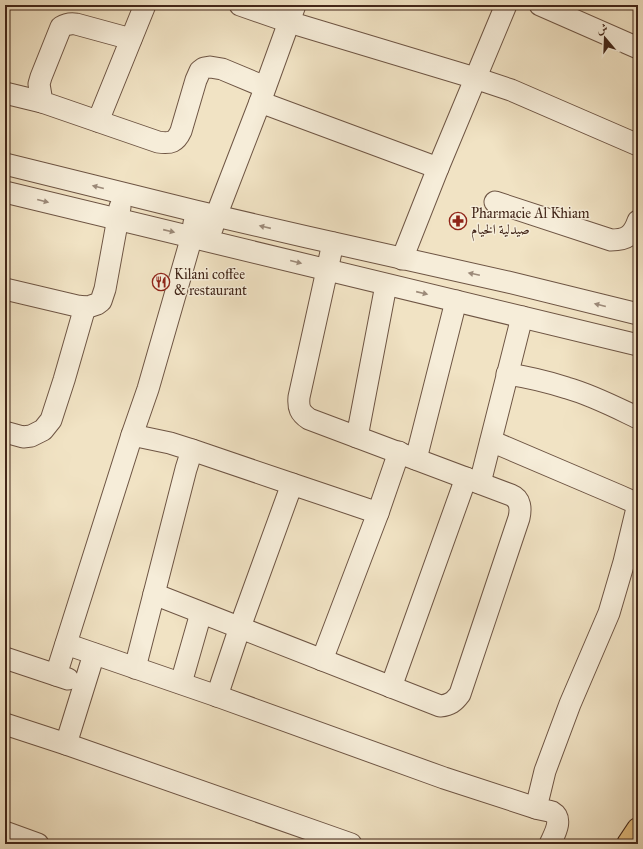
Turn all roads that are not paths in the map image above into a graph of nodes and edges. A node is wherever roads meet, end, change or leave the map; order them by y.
1 (145, 5) edge
2 (240, 5) edge
3 (506, 5) edge
4 (540, 5) edge
5 (292, 14) edge
6 (131, 39) junction
7 (638, 48) edge
8 (475, 78) junction
9 (5, 93) edge
10 (263, 94) junction
11 (42, 102) junction
12 (98, 121) junction
13 (638, 144) edge
14 (5, 164) edge
15 (438, 168) junction
16 (5, 192) edge
17 (124, 193) junction
18 (494, 202) dead end
19 (195, 211) junction
20 (216, 216) junction
21 (117, 219) junction
22 (638, 221) edge
23 (200, 238) junction
24 (334, 243) junction
25 (402, 259) junction
26 (328, 270) junction
27 (386, 285) junction
28 (5, 289) edge
29 (456, 301) junction
30 (85, 307) junction
31 (638, 314) edge
32 (522, 317) junction
33 (638, 345) edge
34 (507, 374) junction
35 (638, 418) edge
36 (5, 432) edge
37 (132, 435) junction
38 (357, 437) junction
39 (491, 441) junction
40 (192, 450) junction
41 (408, 456) junction
42 (473, 481) junction
43 (292, 484) junction
44 (638, 504) edge
45 (378, 513) junction
46 (154, 594) junction
47 (201, 613) junction
48 (240, 627) junction
49 (66, 644) junction
50 (94, 654) junction
51 (5, 658) edge
52 (322, 660) junction
53 (135, 668) junction
54 (56, 675) junction
55 (181, 683) junction
56 (84, 684) junction
57 (391, 686) junction
58 (217, 696) junction
59 (5, 724) edge
60 (66, 744) junction
61 (536, 808) junction
62 (638, 829) edge
63 (5, 832) edge
64 (38, 844) edge
65 (351, 844) edge
66 (550, 844) edge
67 (628, 844) edge

1 - 6 street
2 - 5 street
3 - 8 street
4 - 7 street
5 - 8 street
5 - 10 street
6 - 11 street
6 - 12 street
8 - 13 street
8 - 15 street
9 - 11 street
10 - 12 street
10 - 15 street
10 - 20 street
11 - 12 street
17 -> 14 street
15 - 25 street
16 -> 21 street
17 - 19 street
17 - 21 street
18 - 22 street
19 - 20 street
19 - 23 street
20 - 23 street
24 -> 20 street
21 -> 23 street
21 - 30 street
23 -> 26 street
23 - 37 street
24 - 25 street
24 - 26 street
31 -> 25 street
26 - 27 street
26 - 38 street
27 -> 29 street
27 - 38 street
28 - 30 street
29 - 32 street
29 - 41 street
30 - 36 street
32 - 33 street
32 - 34 street
34 - 35 street
34 - 39 street
37 - 40 street
37 - 49 street
38 - 41 street
39 - 42 street
39 - 44 street
40 - 43 street
40 - 46 street
41 - 42 street
41 - 45 street
42 - 57 street
42 - 57 street
43 - 45 street
43 - 48 street
44 - 61 street
45 - 52 street
46 - 47 street
46 - 53 street
47 - 48 street
47 - 55 street
48 - 52 street
48 - 58 street
49 - 50 street
49 - 54 street
50 - 53 street
50 - 56 street
51 - 54 street
52 - 57 street
53 - 55 street
54 - 56 street
55 - 58 street
56 - 60 street
58 - 61 street
59 - 60 street
60 - 65 street
61 - 66 street
62 - 67 main road
63 - 64 street

